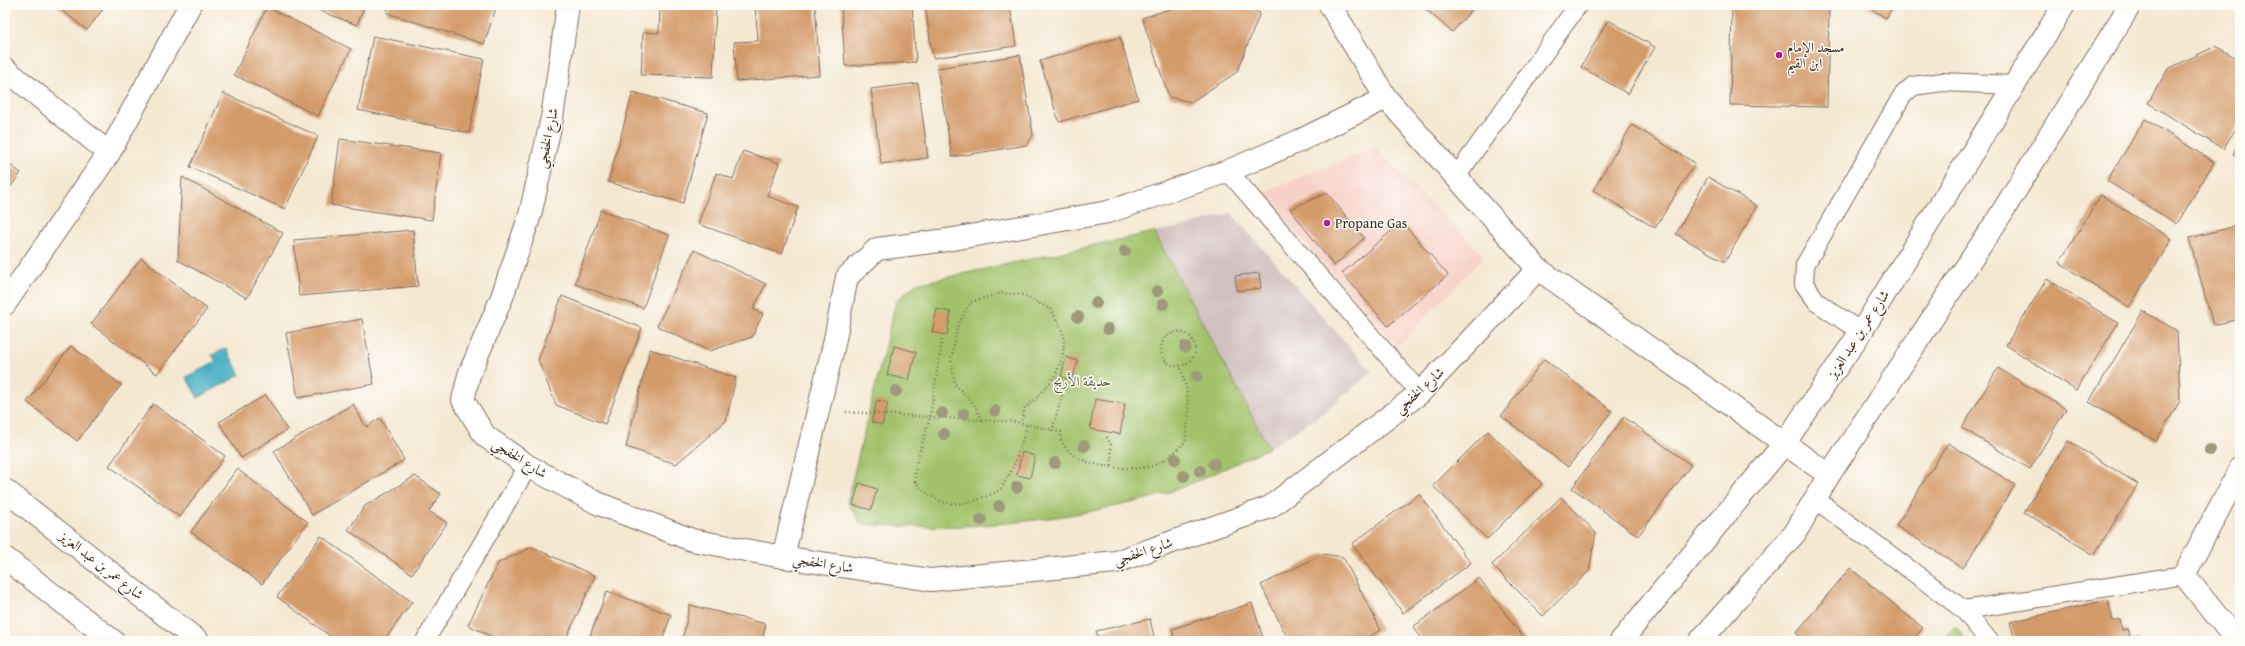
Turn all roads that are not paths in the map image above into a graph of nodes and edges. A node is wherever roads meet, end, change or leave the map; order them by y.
1 (190, 5) edge
2 (568, 5) edge
3 (1330, 5) edge
4 (1578, 5) edge
5 (2064, 5) edge
6 (2130, 5) edge
7 (5, 69) edge
8 (2014, 85) junction
9 (1386, 98) junction
10 (109, 153) junction
11 (1228, 172) junction
12 (1456, 178) junction
13 (1538, 269) junction
14 (5, 304) edge
15 (1861, 332) junction
16 (1420, 393) junction
17 (1784, 444) junction
18 (528, 466) junction
19 (2240, 469) edge
20 (1829, 475) junction
21 (5, 490) edge
22 (1815, 499) junction
23 (783, 557) junction
24 (5, 558) edge
25 (2184, 575) junction
26 (1964, 610) junction
27 (113, 641) edge
28 (198, 641) edge
29 (425, 641) edge
30 (1621, 641) edge
31 (1700, 641) edge
32 (1989, 641) edge
33 (2237, 641) edge

1 - 10 street
2 - 18 street, شارع الخفجي
3 - 9 street
4 - 12 lane
5 - 8 street, شارع عمر بن عبد العزيز
6 - 20 street
7 - 10 street
8 - 15 street, شارع عمر بن عبد العزيز
8 - 15 lane
9 - 11 street
9 - 12 street
10 - 14 street
11 - 16 lane
11 - 23 street
12 - 13 street
13 - 16 street, شارع الخفجي
13 - 17 street
15 - 17 street, شارع عمر بن عبد العزيز
16 - 23 street, شارع الخفجي
17 - 20 street
17 - 30 street, شارع عمر بن عبد العزيز
18 - 23 street, شارع الخفجي
18 - 29 lane
19 - 25 street
20 - 22 street
21 - 28 street, شارع عمر بن عبد العزيز
22 - 26 lane
22 - 31 street
24 - 27 street
25 - 26 lane
25 - 33 street
26 - 32 lane

